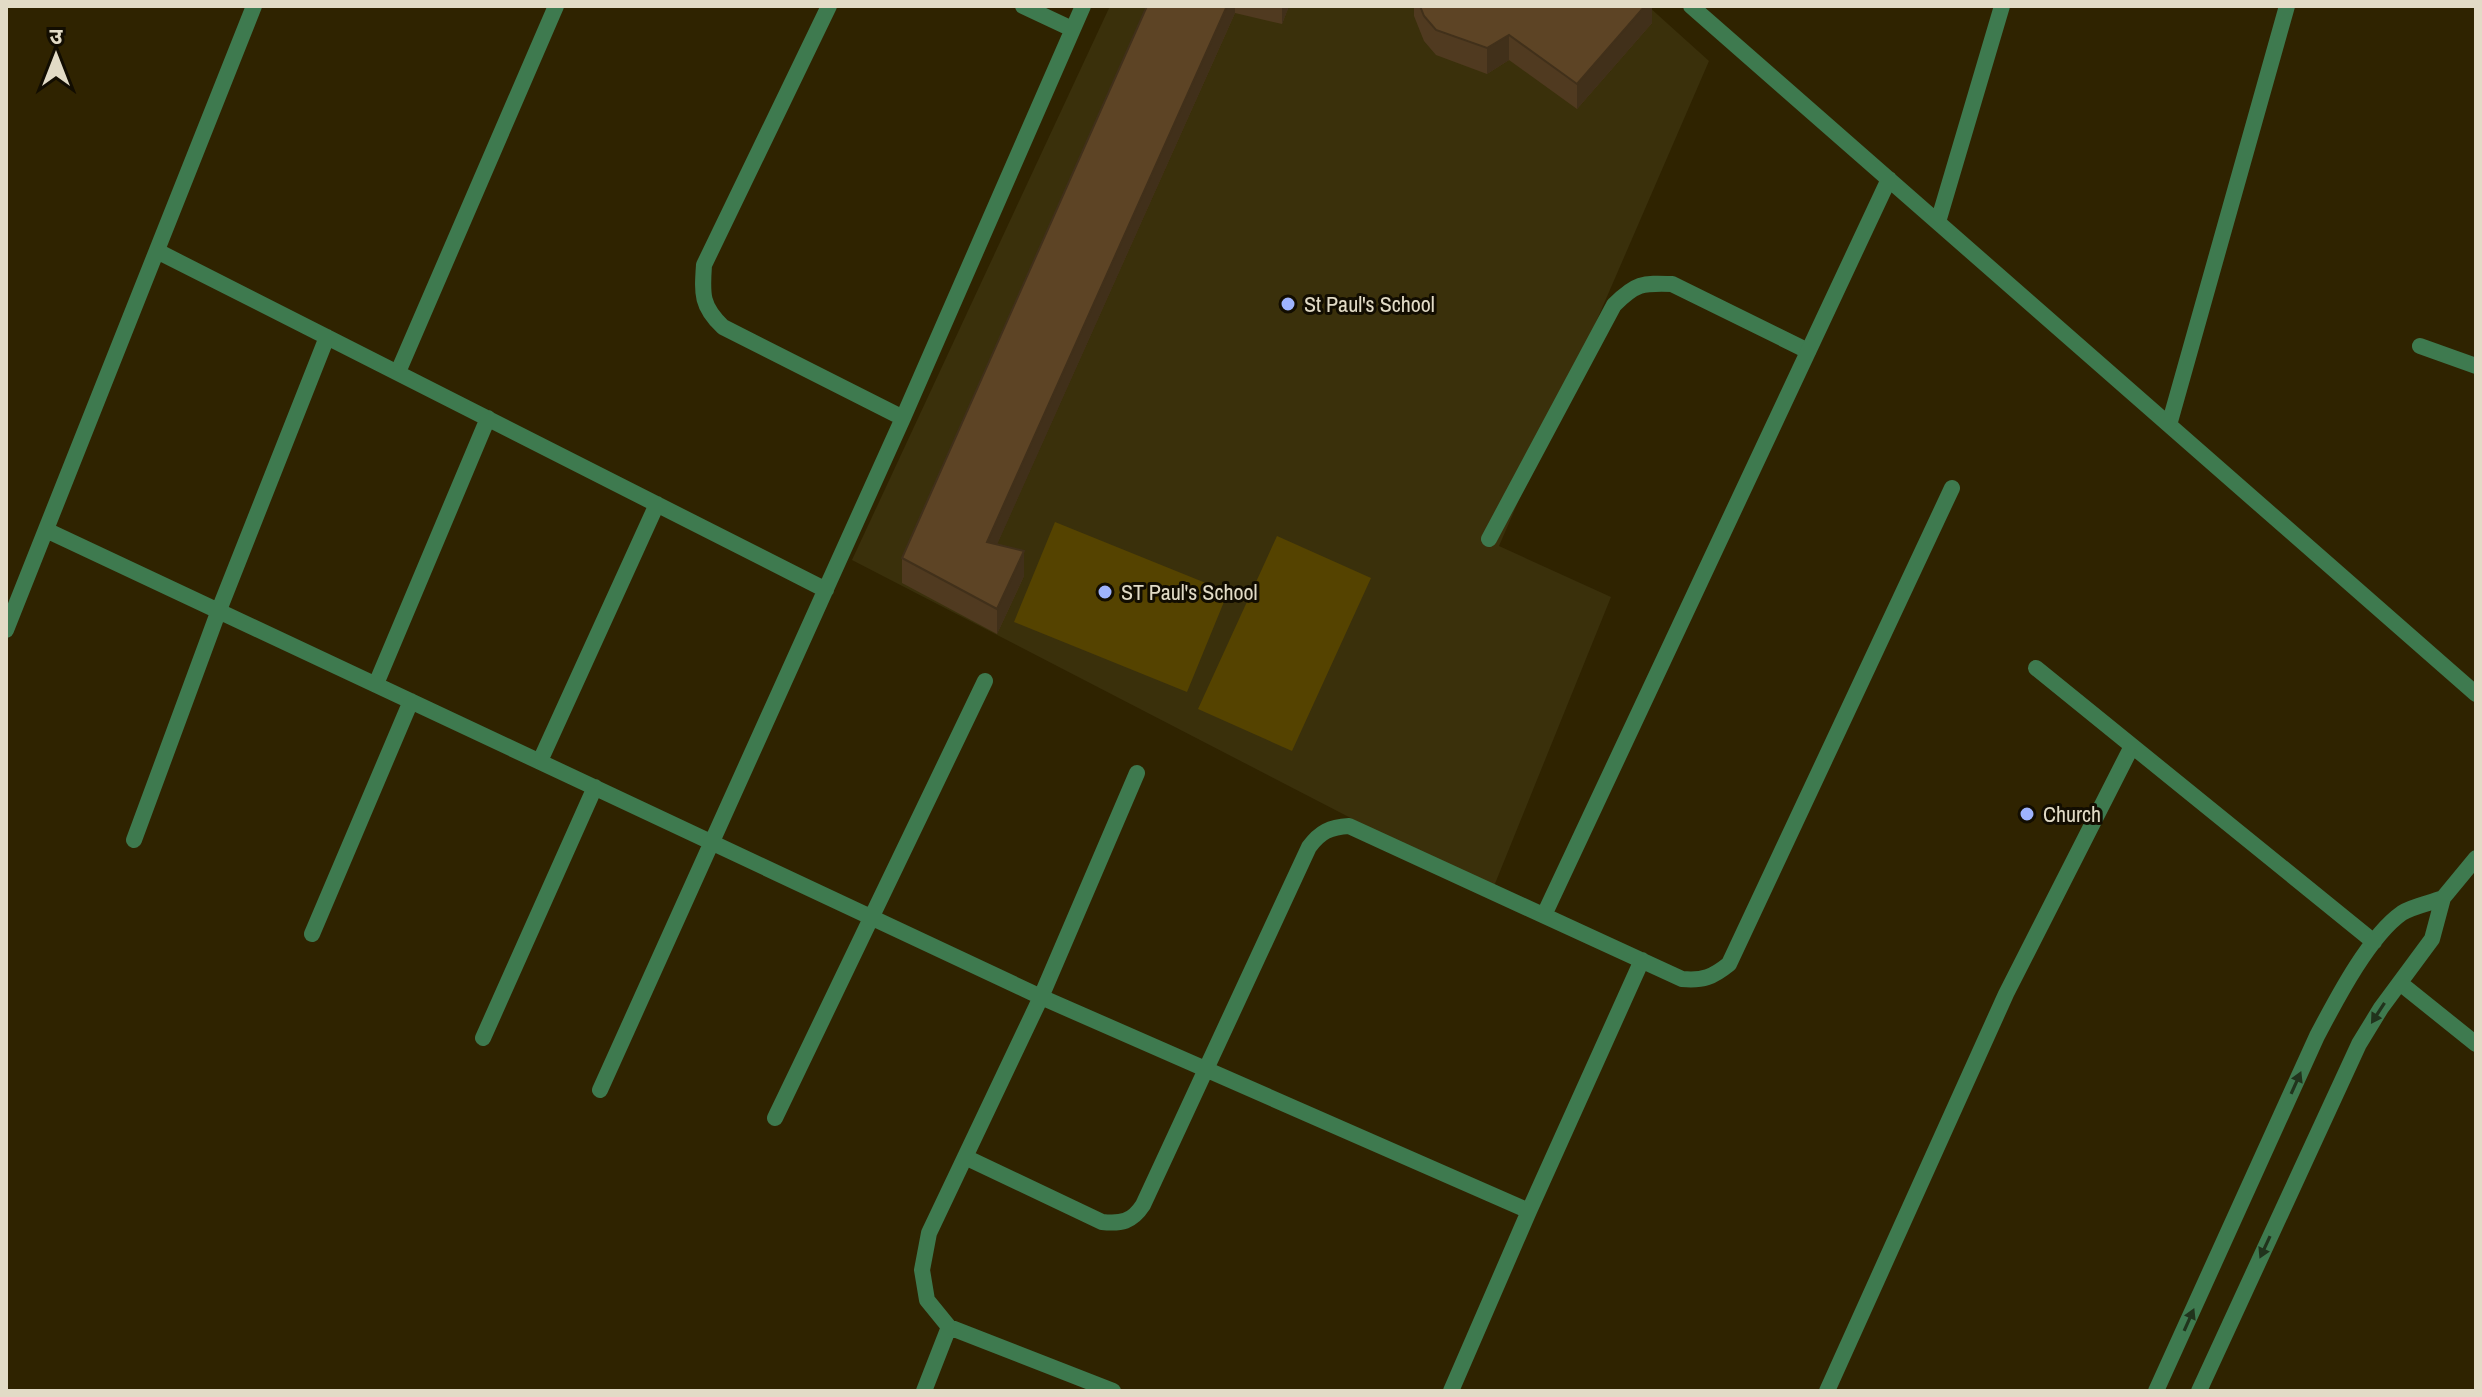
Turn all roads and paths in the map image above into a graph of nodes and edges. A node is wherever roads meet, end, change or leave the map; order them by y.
1 (254, 6) edge
2 (556, 6) edge
3 (829, 6) edge
4 (1023, 6) edge
5 (1083, 6) edge
6 (1691, 6) edge
7 (2002, 6) edge
8 (2287, 6) edge
9 (1713, 14) edge
10 (1072, 29) junction
11 (1889, 179) junction
12 (1938, 222) junction
13 (159, 252) junction
14 (327, 337) junction
15 (2420, 346) dead end
16 (1808, 351) junction
17 (2476, 366) edge
18 (398, 372) junction
19 (488, 418) junction
20 (903, 418) junction
21 (2169, 425) junction
22 (1952, 488) dead end
23 (657, 504) junction
24 (46, 530) junction
25 (1489, 539) dead end
26 (826, 590) junction
27 (219, 610) junction
28 (6, 630) edge
29 (2036, 668) dead end
30 (985, 681) dead end
31 (376, 684) junction
32 (2476, 694) edge
33 (411, 701) junction
34 (2132, 746) junction
35 (540, 761) junction
36 (1137, 773) dead end
37 (595, 787) junction
38 (134, 840) dead end
39 (713, 843) junction
40 (2476, 858) edge
41 (2443, 898) junction
42 (1544, 915) junction
43 (870, 917) junction
44 (312, 934) dead end
45 (2374, 942) junction
46 (1642, 960) junction
47 (2400, 983) junction
48 (1041, 997) junction
49 (483, 1038) dead end
50 (2476, 1044) edge
51 (1204, 1068) junction
52 (600, 1090) dead end
53 (775, 1118) dead end
54 (965, 1157) junction
55 (1529, 1211) junction
56 (949, 1327) junction
57 (924, 1391) edge
58 (1113, 1391) edge
59 (1451, 1391) edge
60 (1827, 1391) edge
61 (2156, 1391) edge
62 (2199, 1391) edge

1 - 13 street
2 - 18 street
3 - 20 street
4 - 10 street
5 - 10 street
6 - 9 street
7 - 12 street
8 - 21 street
9 - 11 street
10 - 20 street
11 - 12 street
11 - 16 street
12 - 21 street
13 - 14 street
13 - 24 street
14 - 18 street
14 - 27 street
15 - 17 street
16 - 25 street
16 - 42 street
18 - 19 street
19 - 23 street
19 - 31 street
20 - 26 street
21 - 32 street
22 - 46 street
23 - 26 street
23 - 35 street
24 - 27 street
24 - 28 street
26 - 39 street
27 - 31 street
27 - 38 street
29 - 34 street
30 - 43 street
31 - 33 street
33 - 35 street
33 - 44 street
34 - 45 street
34 - 60 street
35 - 37 street
36 - 48 street
37 - 39 street
37 - 49 street
39 - 43 street
39 - 52 street
40 - 41 street
41 - 45 street
41 - 47 street
42 - 46 street
42 - 51 street
43 - 48 street
43 - 53 street
61 -> 45 street
46 - 55 street
47 - 50 street
47 -> 62 street
48 - 51 street
48 - 54 street
51 - 54 street
51 - 55 street
54 - 56 street
55 - 59 street
56 - 57 street
56 - 58 street

